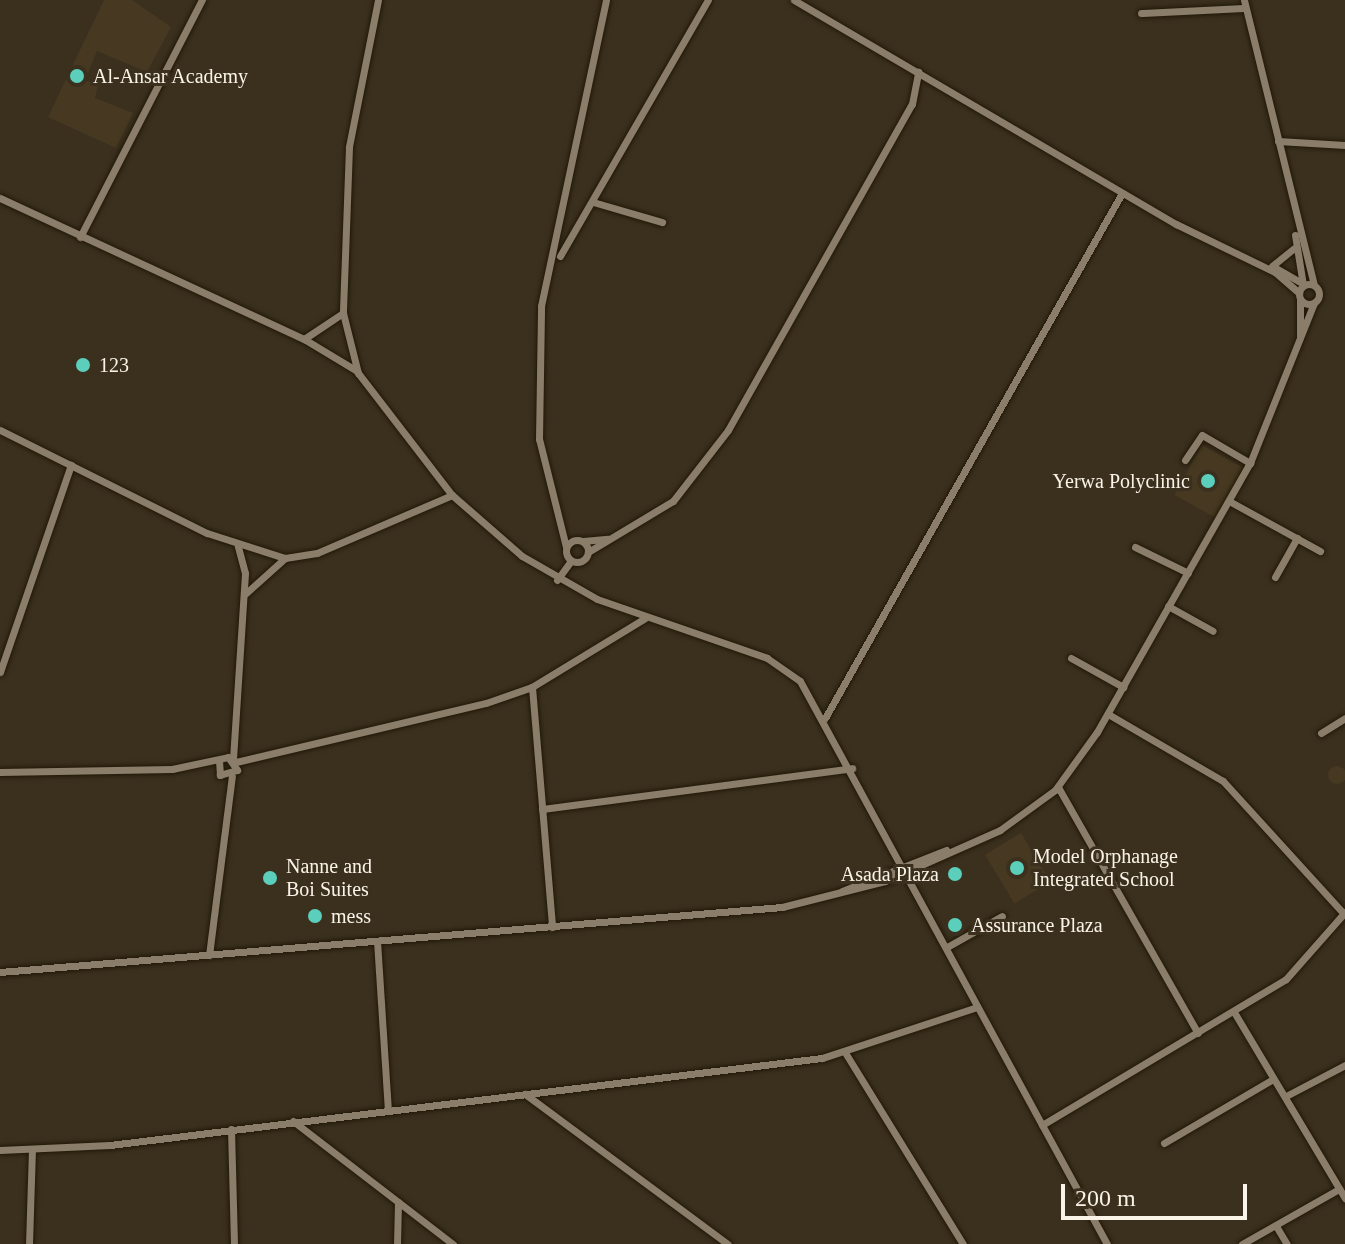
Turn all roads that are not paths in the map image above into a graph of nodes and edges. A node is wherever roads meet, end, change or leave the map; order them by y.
1 (202, 0) edge
2 (378, 0) edge
3 (606, 0) edge
4 (708, 0) edge
5 (794, 0) edge
6 (1244, 4) edge
7 (1141, 13) dead end
8 (918, 72) junction
9 (935, 82) junction
10 (920, 89) junction
11 (1278, 141) junction
12 (1345, 145) edge
13 (1122, 193) junction
14 (0, 198) edge
15 (593, 202) junction
16 (662, 222) dead end
17 (1295, 229) junction
18 (80, 237) junction
19 (1295, 246) junction
20 (556, 262) junction
21 (1260, 266) junction
22 (1271, 266) junction
23 (1314, 284) junction
24 (1301, 291) junction
25 (1314, 303) junction
26 (343, 313) junction
27 (304, 339) junction
28 (1300, 344) junction
29 (358, 373) junction
30 (0, 430) edge
31 (1185, 460) dead end
32 (1250, 463) junction
33 (71, 465) junction
34 (452, 495) junction
35 (1229, 501) junction
36 (563, 526) junction
37 (1297, 538) junction
38 (610, 539) junction
39 (580, 540) junction
40 (238, 546) junction
41 (566, 547) junction
42 (1135, 547) dead end
43 (1320, 551) dead end
44 (588, 552) junction
45 (285, 558) junction
46 (571, 561) junction
47 (1188, 573) junction
48 (1275, 577) dead end
49 (557, 580) junction
50 (244, 596) junction
51 (1168, 606) junction
52 (645, 618) junction
53 (1213, 631) dead end
54 (1071, 658) dead end
55 (0, 672) edge
56 (532, 687) junction
57 (1123, 687) junction
58 (1108, 714) junction
59 (825, 718) junction
60 (1345, 718) edge
61 (1321, 733) dead end
62 (231, 737) junction
63 (220, 766) junction
64 (235, 767) junction
65 (852, 768) junction
66 (0, 772) edge
67 (1058, 787) junction
68 (224, 796) junction
69 (542, 809) junction
70 (907, 868) junction
71 (1344, 913) edge
72 (1002, 916) dead end
73 (552, 927) junction
74 (377, 941) junction
75 (947, 947) junction
76 (209, 955) junction
77 (0, 972) edge
78 (977, 1007) junction
79 (1234, 1012) junction
80 (1198, 1033) junction
81 (846, 1054) junction
82 (1345, 1065) edge
83 (1273, 1079) junction
84 (525, 1094) junction
85 (1286, 1096) junction
86 (388, 1110) junction
87 (293, 1121) junction
88 (1042, 1125) junction
89 (231, 1129) junction
90 (1164, 1143) dead end
91 (0, 1150) edge
92 (32, 1150) junction
93 (1339, 1189) junction
94 (1345, 1198) edge
95 (398, 1202) junction
96 (1276, 1226) junction
97 (29, 1244) edge
98 (234, 1244) edge
99 (397, 1244) edge
100 (453, 1244) edge
101 (728, 1244) edge
102 (963, 1244) edge
103 (1107, 1244) edge
104 (1242, 1244) edge
105 (1287, 1244) edge

1 - 18 street
2 - 26 street
3 - 20 street
4 - 15 street
5 - 8 street
6 - 7 street
6 - 11 street
8 - 9 street
8 - 10 street
9 - 10 street
9 - 13 street
10 - 38 street
11 - 12 street
11 - 17 street
13 - 21 street
13 - 59 street
14 - 18 street
15 - 16 street
15 - 20 street
17 - 19 street
17 - 23 street
18 - 27 street
19 - 22 street
19 - 24 street
20 - 36 street
21 - 22 street
21 - 24 street
22 - 24 street
23 - 24 street
23 - 25 street
24 - 25 street
24 - 28 street
25 - 28 street
26 - 27 street
26 - 29 street
27 - 29 street
28 - 32 street
29 - 34 street
30 - 33 street
31 - 32 street
32 - 35 street
33 - 40 street
33 - 55 street
34 - 45 street
34 - 49 street
35 - 37 street
35 - 47 street
36 - 39 street
36 - 41 street
37 - 43 street
37 - 48 street
38 - 39 street
38 - 44 street
39 - 41 street
39 - 44 street
40 - 45 street
40 - 50 street
41 - 46 street
42 - 47 street
44 - 46 street
45 - 50 street
46 - 49 street
47 - 51 street
49 - 52 street
50 - 62 street
51 - 53 street
51 - 57 street
52 - 56 street
52 - 59 street
54 - 57 street
56 - 64 street
56 - 69 street
57 - 58 street
58 - 67 street
58 - 71 street
59 - 65 street
60 - 61 street
62 - 63 street
62 - 64 street
63 - 64 street
63 - 64 street
63 - 66 street
63 - 68 street
64 - 68 street
65 - 69 street
65 - 70 street
67 - 70 street
67 - 80 street
68 - 76 street
69 - 73 street
70 - 73 street
70 - 75 street
71 - 79 street
72 - 75 street
73 - 74 street
74 - 76 street
74 - 86 street
75 - 78 street
76 - 77 street
78 - 81 street
78 - 88 street
79 - 80 street
79 - 83 street
80 - 88 street
81 - 84 street
81 - 102 street
82 - 85 street
83 - 85 street
83 - 90 street
84 - 86 street
84 - 101 street
85 - 93 street
86 - 87 street
87 - 89 street
87 - 95 street
88 - 103 street
89 - 92 street
89 - 98 street
91 - 92 street
92 - 97 street
93 - 94 street
93 - 96 street
95 - 99 street
95 - 100 street
96 - 104 street
96 - 105 street

